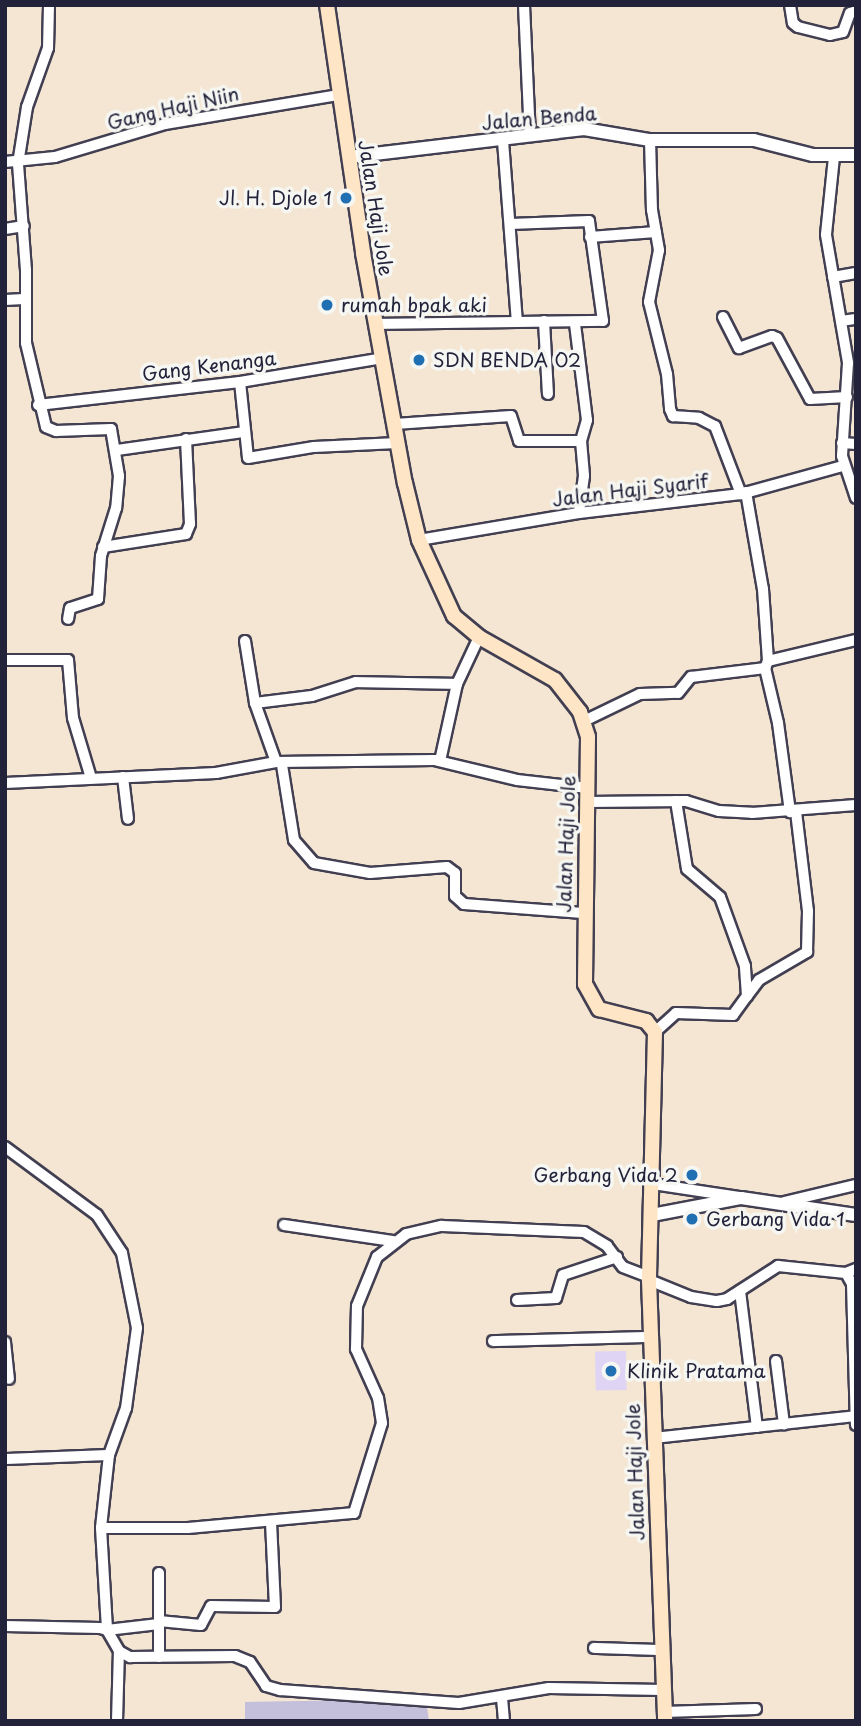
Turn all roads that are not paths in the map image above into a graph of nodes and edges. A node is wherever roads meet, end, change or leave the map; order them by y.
1 (49, 5) edge
2 (327, 5) edge
3 (524, 5) edge
4 (790, 5) edge
5 (856, 11) edge
6 (338, 95) junction
7 (530, 136) junction
8 (650, 140) junction
9 (503, 141) junction
10 (856, 155) edge
11 (349, 157) junction
12 (834, 157) junction
13 (5, 162) edge
14 (18, 164) junction
15 (510, 224) junction
16 (24, 226) junction
17 (5, 229) edge
18 (656, 232) junction
19 (590, 237) junction
20 (856, 273) edge
21 (833, 276) junction
22 (24, 299) junction
23 (5, 300) edge
24 (723, 317) dead end
25 (856, 319) edge
26 (517, 321) junction
27 (544, 321) junction
28 (841, 321) junction
29 (377, 324) junction
30 (575, 324) junction
31 (384, 358) junction
32 (852, 362) edge
33 (240, 382) junction
34 (548, 394) dead end
35 (847, 397) junction
36 (37, 405) junction
37 (395, 424) junction
38 (243, 432) junction
39 (186, 439) junction
40 (581, 441) junction
41 (397, 443) junction
42 (842, 443) junction
43 (856, 444) edge
44 (117, 450) junction
45 (843, 466) junction
46 (743, 493) junction
47 (856, 498) edge
48 (579, 513) junction
49 (419, 540) junction
50 (103, 547) junction
51 (68, 619) dead end
52 (479, 637) junction
53 (856, 640) edge
54 (245, 641) dead end
55 (5, 660) edge
56 (766, 665) junction
57 (457, 684) junction
58 (255, 703) junction
59 (584, 721) junction
60 (439, 761) junction
61 (279, 763) junction
62 (123, 777) junction
63 (91, 778) junction
64 (5, 783) edge
65 (588, 795) junction
66 (676, 800) junction
67 (856, 806) edge
68 (793, 812) junction
69 (128, 819) dead end
70 (583, 913) junction
71 (747, 996) junction
72 (656, 1032) junction
73 (5, 1147) edge
74 (653, 1184) junction
75 (856, 1185) edge
76 (741, 1198) junction
77 (784, 1202) junction
78 (652, 1215) junction
79 (856, 1215) edge
80 (284, 1225) dead end
81 (393, 1241) junction
82 (617, 1257) junction
83 (851, 1271) edge
84 (649, 1279) junction
85 (740, 1291) junction
86 (517, 1300) dead end
87 (649, 1337) junction
88 (493, 1341) dead end
89 (5, 1342) edge
90 (776, 1361) dead end
91 (854, 1371) edge
92 (9, 1379) dead end
93 (855, 1420) edge
94 (784, 1424) junction
95 (757, 1426) junction
96 (654, 1438) junction
97 (109, 1455) junction
98 (5, 1459) edge
99 (271, 1523) junction
100 (101, 1528) junction
101 (159, 1573) dead end
102 (159, 1622) junction
103 (5, 1626) edge
104 (107, 1630) junction
105 (594, 1648) dead end
106 (661, 1650) junction
107 (118, 1651) junction
108 (159, 1657) junction
109 (663, 1690) junction
110 (502, 1698) junction
111 (756, 1709) dead end
112 (665, 1716) edge
113 (117, 1721) edge
114 (504, 1721) edge

1 - 14 street
2 - 6 main road, Jalan Haji Jole
3 - 7 street
4 - 5 street
6 - 11 main road, Jalan Haji Jole
6 - 14 street, Gang Haji Niin
7 - 8 street, Jalan Benda
7 - 9 street, Jalan Benda
8 - 12 street, Jalan Benda
8 - 18 street
9 - 11 street, Jalan Benda
9 - 15 street
10 - 12 street, Jalan Benda
11 - 29 main road, Jalan Haji Jole
12 - 21 street
13 - 14 street
14 - 16 street
15 - 19 street
15 - 26 street
16 - 17 street
16 - 22 street
18 - 19 street
18 - 46 street
19 - 30 street
20 - 21 street
21 - 28 street
22 - 23 street
22 - 36 street
24 - 35 street
25 - 28 street
26 - 27 street
26 - 29 street
27 - 30 street
27 - 34 street
28 - 32 street
29 - 31 main road, Jalan Haji Jole
30 - 40 street
31 - 33 street, Gang Kenanga
31 - 37 main road, Jalan Haji Jole
32 - 35 street
33 - 36 street, Gang Kenanga
33 - 38 street
35 - 42 street
36 - 44 street
37 - 40 street
37 - 41 main road, Jalan Haji Jole
38 - 39 street
38 - 41 street
39 - 44 street
39 - 50 street
40 - 48 street
41 - 49 main road, Jalan Haji Jole
42 - 43 street
42 - 45 street
44 - 50 street
45 - 46 street, Jalan Haji Syarif
45 - 47 street
46 - 48 street, Jalan Haji Syarif
46 - 56 street
48 - 49 street, Jalan Haji Syarif
49 - 52 main road, Jalan Haji Jole
50 - 51 street
52 - 57 street
52 - 59 main road, Jalan Haji Jole
53 - 56 street
54 - 58 street
55 - 63 street
56 - 59 street
56 - 68 street
57 - 58 street
57 - 60 street
58 - 61 street
59 - 65 main road, Jalan Haji Jole
60 - 61 street
60 - 65 street
61 - 62 street
61 - 70 street
62 - 63 street
62 - 69 street
63 - 64 street
65 - 66 street
65 - 70 main road, Jalan Haji Jole
66 - 68 street
66 - 71 street
67 - 68 street
68 - 71 street
70 - 72 main road, Jalan Haji Jole
71 - 72 street
72 - 74 main road, Jalan Haji Jole
73 - 97 street
74 - 76 street
74 - 78 main road, Jalan Haji Jole
75 - 77 street
76 - 77 street
76 - 78 street
77 - 79 street
78 - 84 main road, Jalan Haji Jole
80 - 81 street
81 - 82 street
81 - 99 street
82 - 84 street
82 - 86 street
83 - 85 street
83 - 91 street
84 - 85 street
84 - 87 main road, Jalan Haji Jole
85 - 95 street
87 - 88 street
87 - 96 main road, Jalan Haji Jole
89 - 92 street
90 - 94 street
91 - 93 street
93 - 94 street
94 - 95 street
95 - 96 street
96 - 106 main road, Jalan Haji Jole
97 - 98 street
97 - 100 street
99 - 100 street
99 - 102 street
100 - 104 street
101 - 102 street
102 - 104 street
102 - 108 street
103 - 104 street
104 - 107 street
105 - 106 street
106 - 109 main road, Jalan Haji Jole
107 - 108 street
107 - 113 street
108 - 110 street
109 - 110 street
109 - 112 main road, Jalan Haji Jole
110 - 114 street
111 - 112 street

